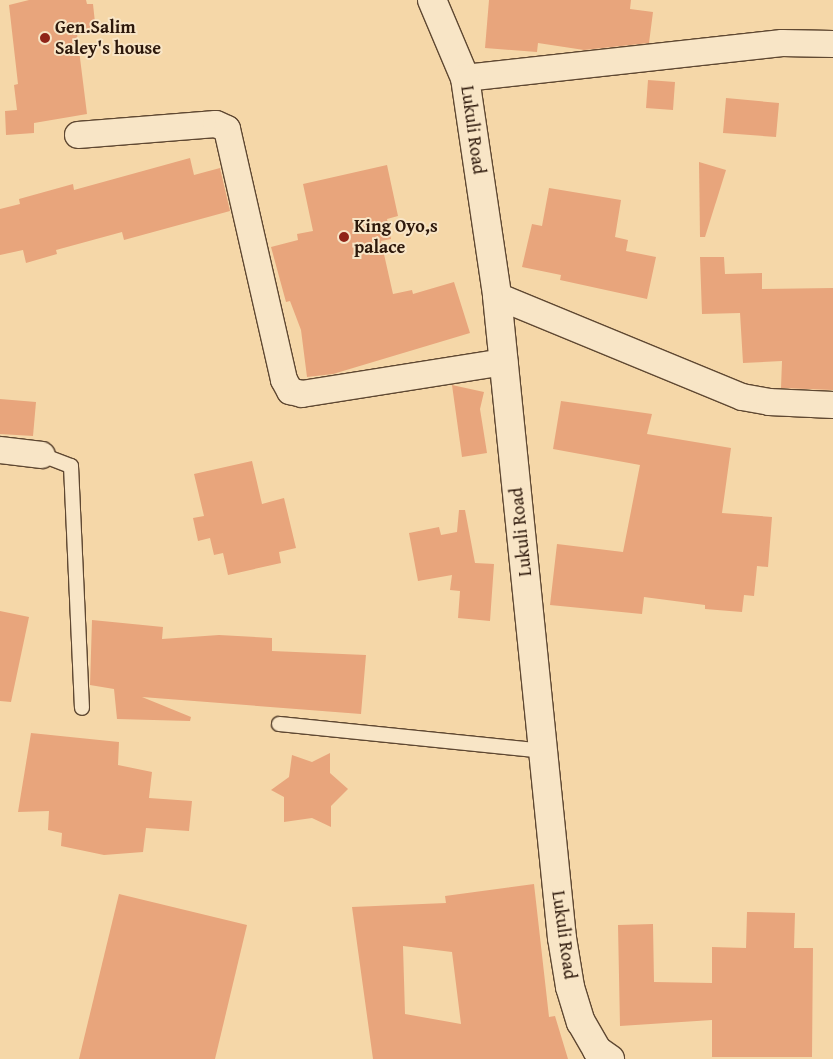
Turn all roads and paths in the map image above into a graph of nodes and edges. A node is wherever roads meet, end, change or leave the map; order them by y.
1 (432, 0) edge
2 (833, 44) edge
3 (465, 78) junction
4 (78, 135) dead end
5 (497, 296) junction
6 (504, 362) junction
7 (833, 405) edge
8 (0, 450) edge
9 (42, 455) joint
10 (82, 708) dead end
11 (279, 724) dead end
12 (543, 751) junction
13 (600, 1056) edge

1 - 3 street, Lukuli Road
2 - 3 street
3 - 5 street, Lukuli Road
4 - 6 street
5 - 6 street, Lukuli Road
5 - 7 street
6 - 12 street, Lukuli Road
8 - 9 street
9 - 10 lane
11 - 12 lane
12 - 13 street, Lukuli Road

